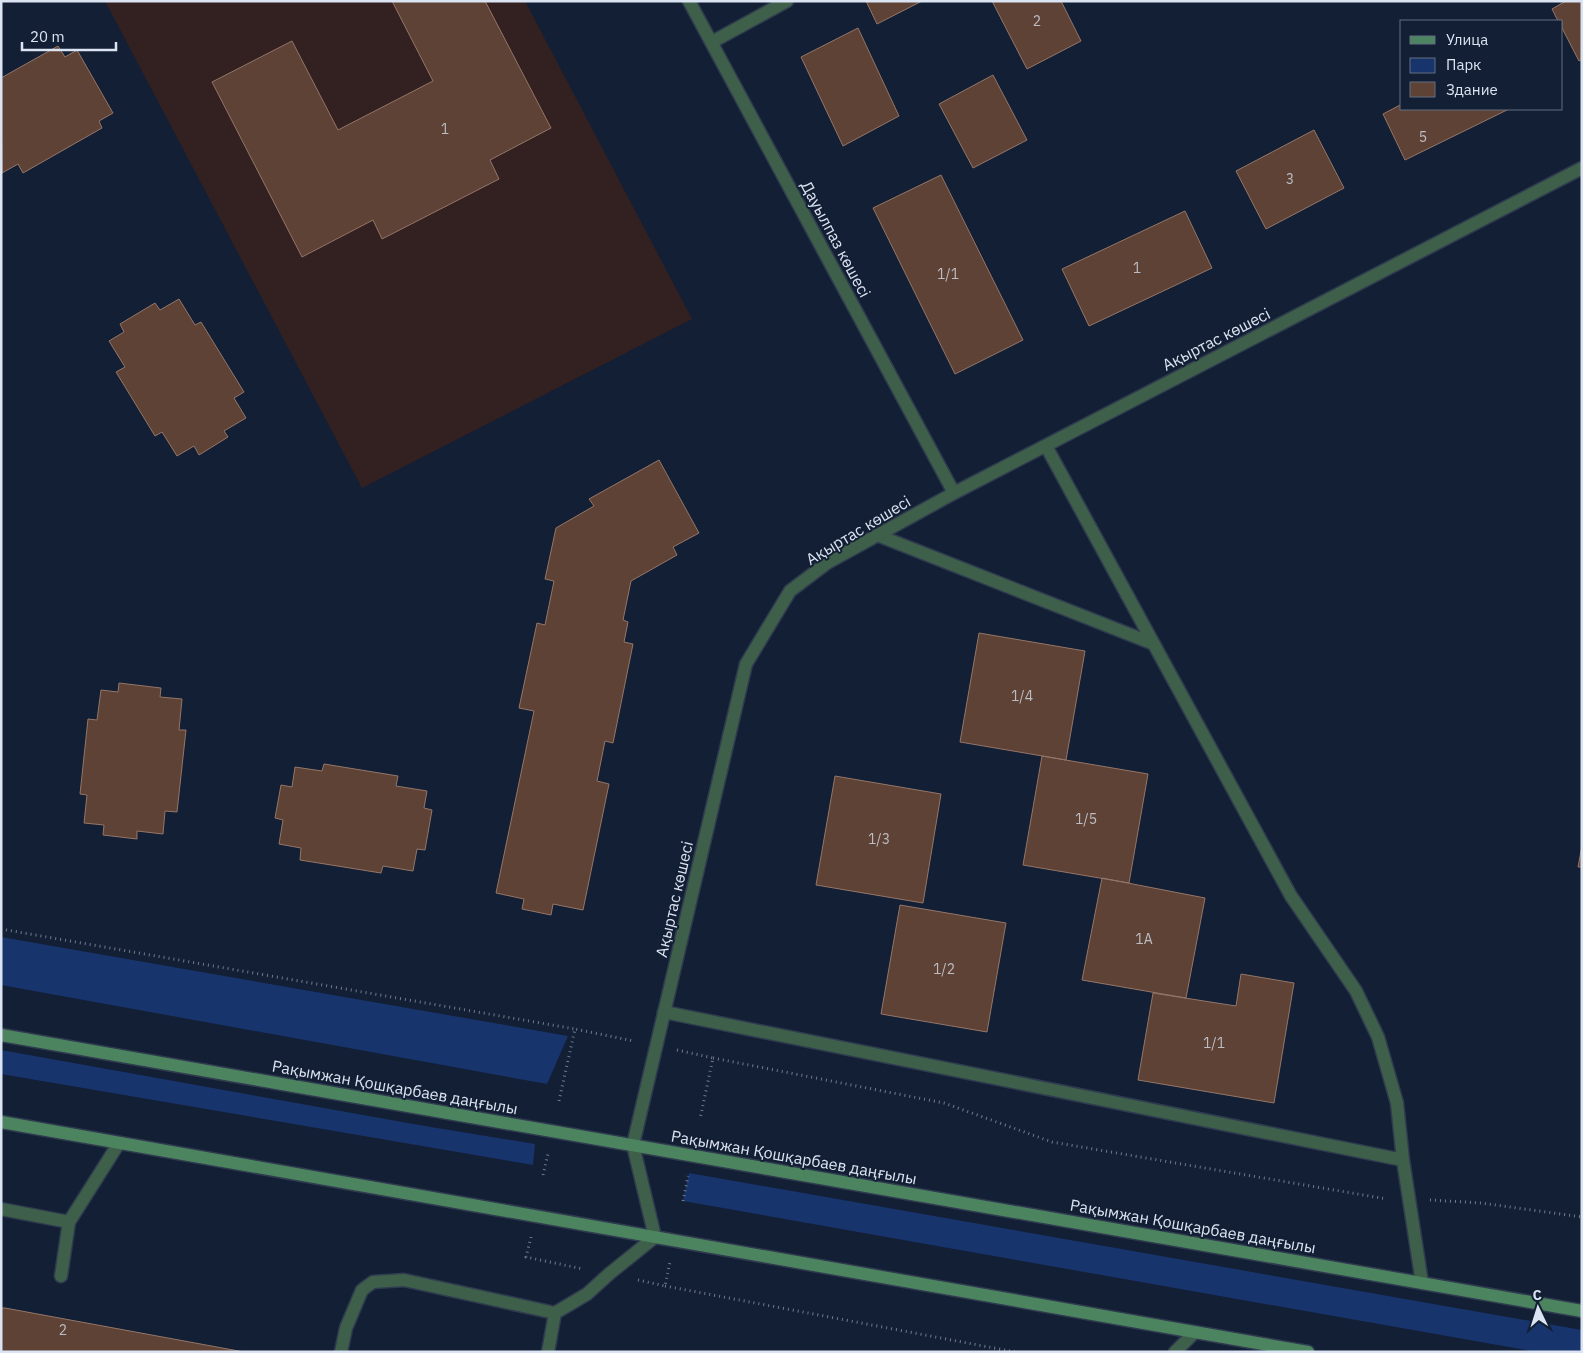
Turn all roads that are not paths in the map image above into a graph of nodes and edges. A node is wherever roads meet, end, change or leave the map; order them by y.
1 (689, 1) edge
2 (787, 1) edge
3 (712, 42) junction
4 (1582, 168) edge
5 (1046, 446) junction
6 (954, 493) junction
7 (877, 535) junction
8 (1154, 644) junction
9 (664, 1012) junction
10 (1, 1035) edge
11 (1, 1122) edge
12 (119, 1143) junction
13 (633, 1145) junction
14 (1403, 1160) junction
15 (1, 1209) edge
16 (69, 1222) junction
17 (655, 1237) junction
18 (61, 1276) dead end
19 (1422, 1283) junction
20 (1582, 1311) edge
21 (555, 1313) junction
22 (1194, 1333) junction
23 (341, 1352) edge
24 (548, 1352) edge
25 (1175, 1352) edge
26 (1308, 1352) edge

1 - 3 street, Дауылпаз көшесі
2 - 3 street
3 - 6 street, Дауылпаз көшесі
4 - 5 street, Ақыртас көшесі
5 - 6 street, Ақыртас көшесі
5 - 8 street
6 - 7 street, Ақыртас көшесі
7 - 8 street
7 - 9 street, Ақыртас көшесі
8 - 14 street
9 - 13 street, Ақыртас көшесі
9 - 14 street
10 - 13 main road, Рақымжан Қошқарбаев даңғылы
11 - 12 main road
12 - 16 street
12 - 17 main road
13 - 17 street, Ақыртас көшесі
13 - 19 main road, Рақымжан Қошқарбаев даңғылы
14 - 19 street
15 - 16 street
16 - 18 street
17 - 21 street
17 - 22 main road
19 - 20 main road, Рақымжан Қошқарбаев даңғылы
21 - 23 street
21 - 24 street
22 - 25 street
22 - 26 main road

